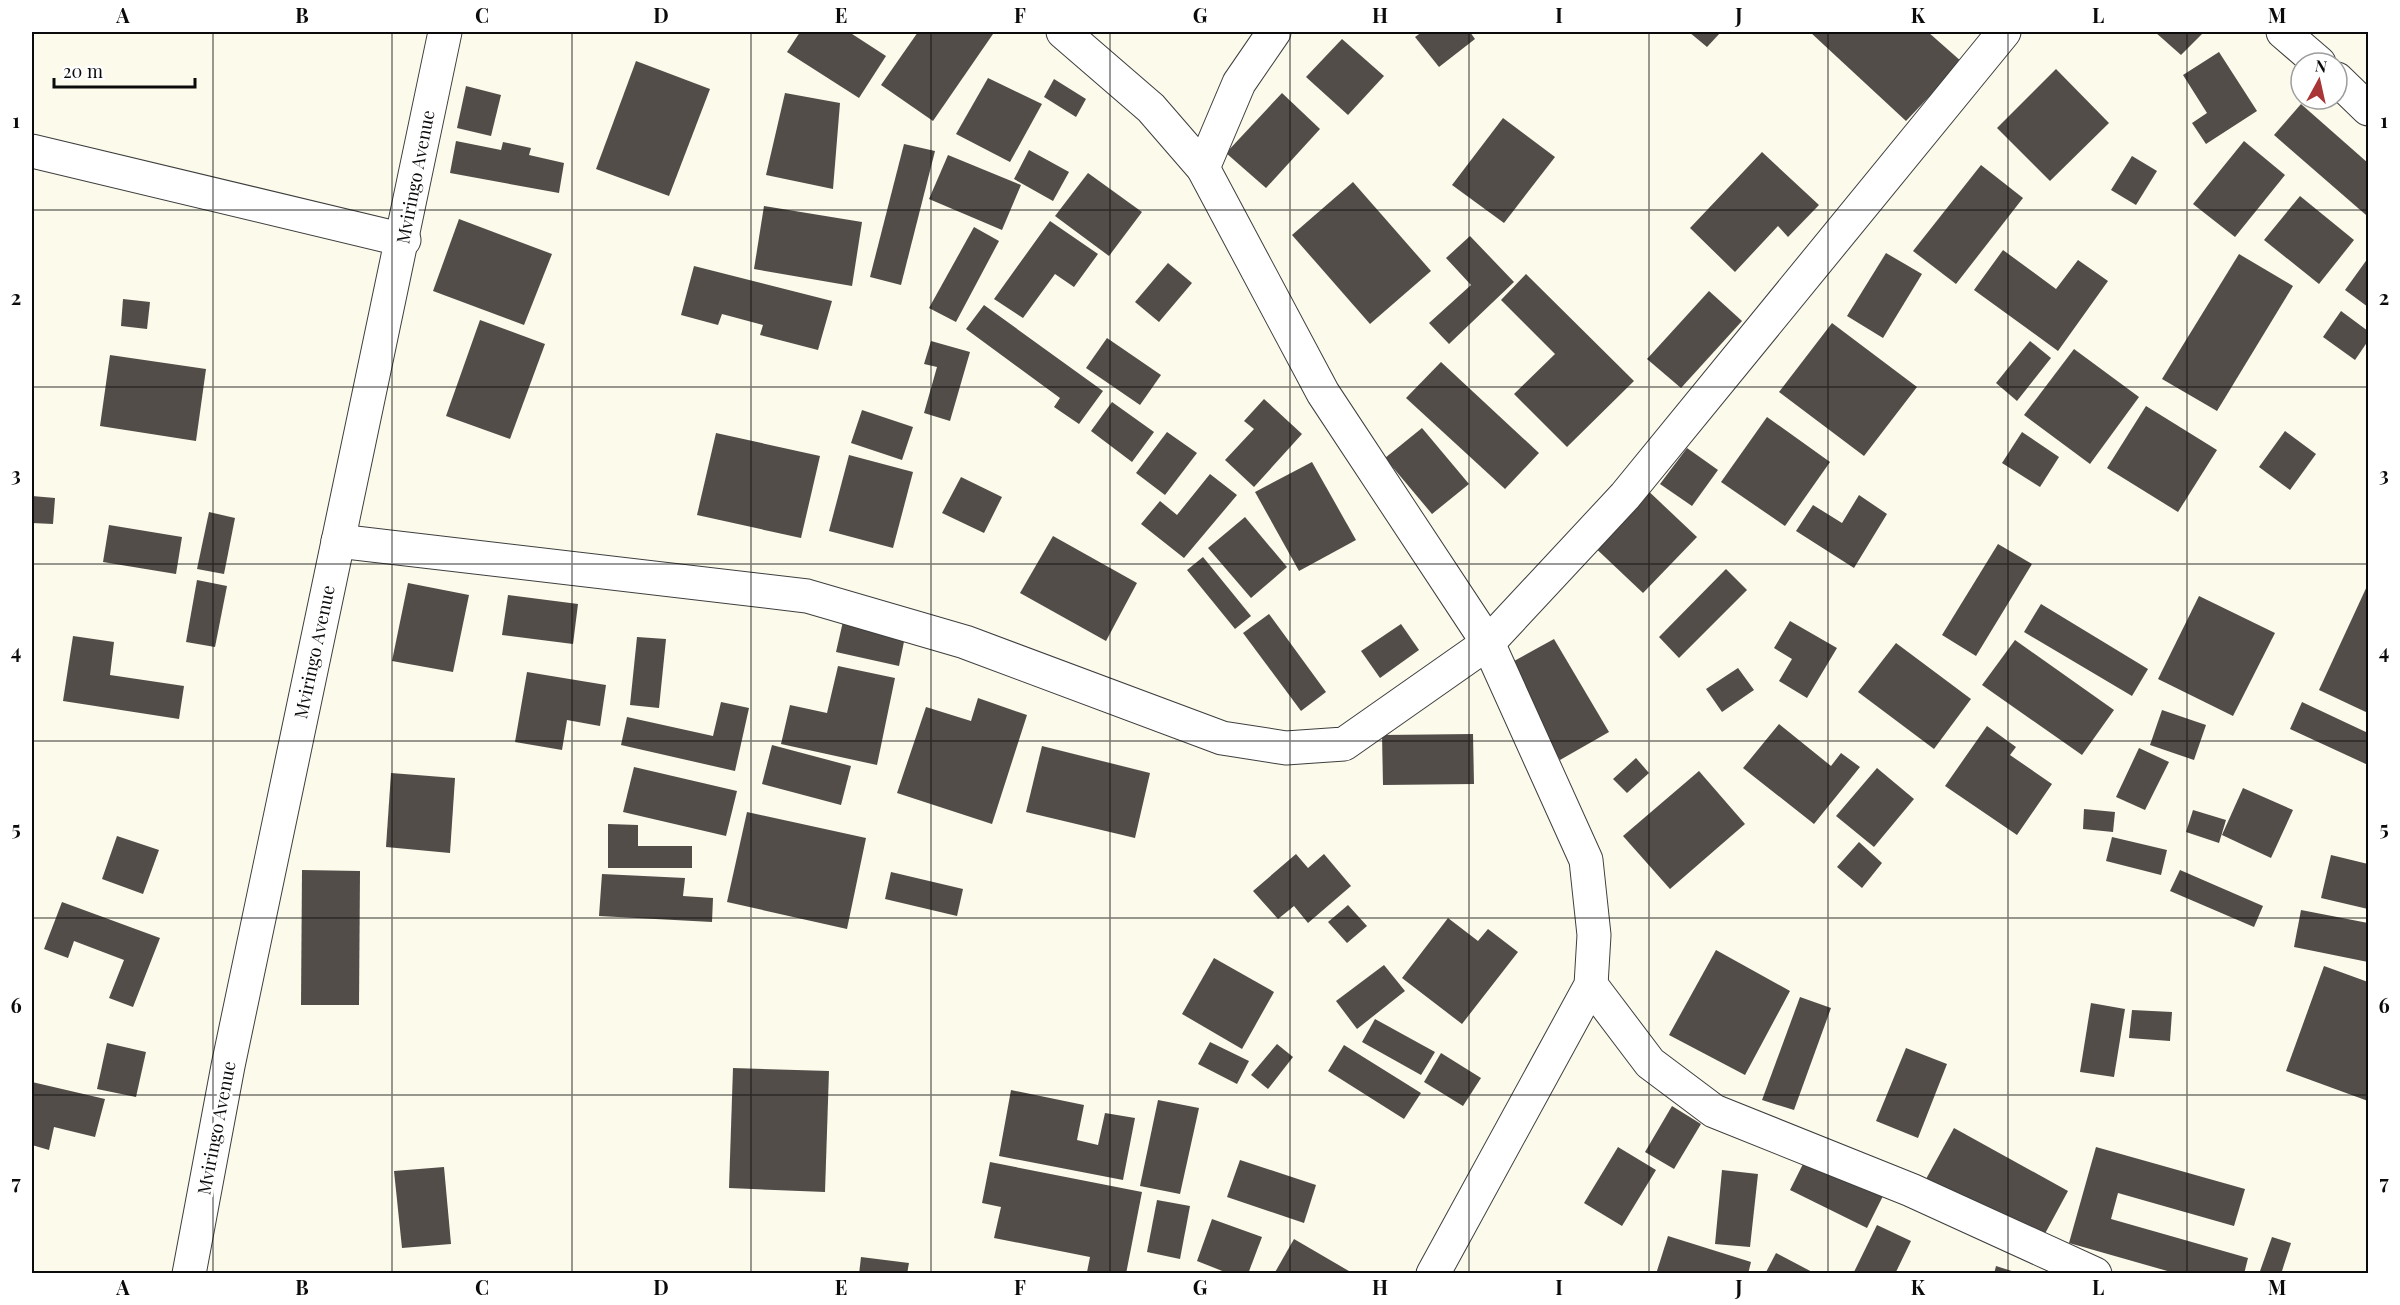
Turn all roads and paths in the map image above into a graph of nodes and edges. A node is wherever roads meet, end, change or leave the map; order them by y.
1 (445, 32) edge
2 (1063, 32) edge
3 (1274, 32) edge
4 (2004, 32) edge
5 (2283, 32) edge
6 (2305, 51) edge
7 (2349, 91) edge
8 (2368, 109) edge
9 (32, 151) edge
10 (1203, 168) junction
11 (404, 240) junction
12 (338, 542) junction
13 (1488, 644) junction
14 (1591, 985) junction
15 (189, 1274) edge
16 (1433, 1274) edge
17 (2096, 1274) edge

1 - 11 street, Mviringo Avenue
2 - 10 street
3 - 10 street
4 - 13 street
5 - 6 street
7 - 8 street
9 - 11 street
10 - 13 street
11 - 12 street, Mviringo Avenue
12 - 13 street
12 - 15 street, Mviringo Avenue
13 - 14 street
14 - 16 street
14 - 17 street

